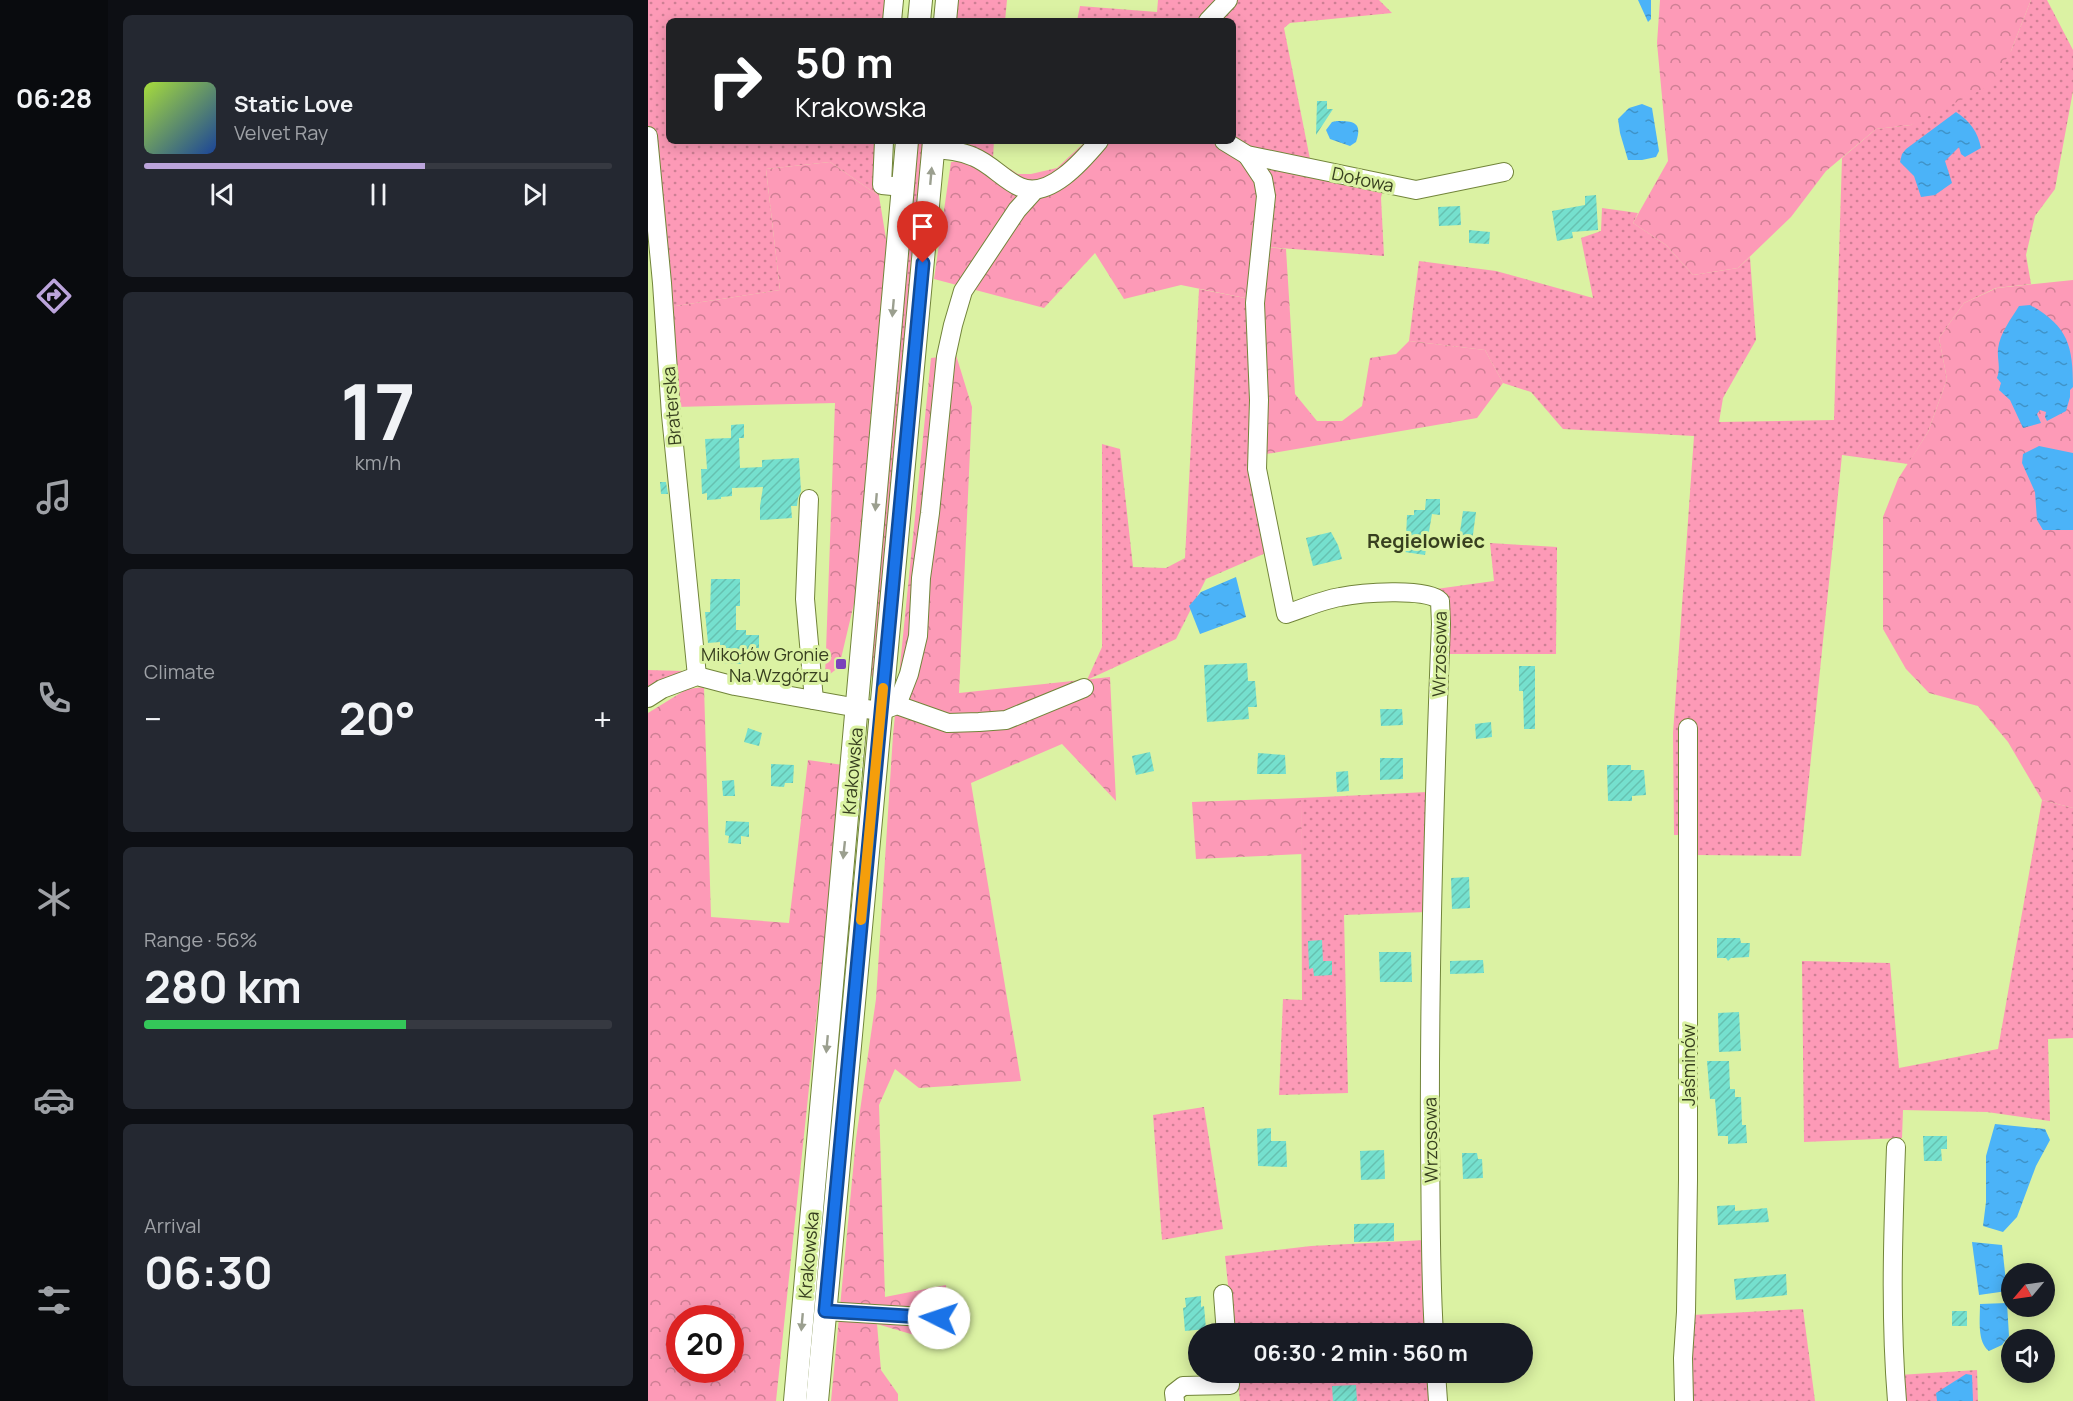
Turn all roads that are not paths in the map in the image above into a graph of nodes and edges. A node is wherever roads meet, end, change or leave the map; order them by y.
1 (894, 0) edge
2 (921, 0) edge
3 (947, 0) edge
4 (1228, 0) edge
5 (892, 18) edge
6 (919, 18) edge
7 (945, 18) edge
8 (1211, 18) edge
9 (648, 136) edge
10 (884, 144) edge
11 (908, 144) edge
12 (1096, 144) edge
13 (1229, 144) edge
14 (934, 145) edge
15 (1247, 155) junction
16 (1504, 172) dead end
17 (903, 187) junction
18 (1035, 190) junction
19 (809, 499) dead end
20 (697, 676) junction
21 (1084, 688) dead end
22 (648, 698) edge
23 (814, 700) junction
24 (858, 708) junction
25 (889, 708) junction
26 (1688, 728) dead end
27 (1896, 1147) dead end
28 (1222, 1294) dead end
29 (825, 1311) junction
30 (939, 1318) dead end
31 (1225, 1323) edge
32 (1433, 1323) edge
33 (1230, 1383) edge
34 (1437, 1383) edge
35 (795, 1401) edge
36 (817, 1401) edge
37 (1175, 1401) edge
38 (1438, 1401) edge
39 (1684, 1401) edge
40 (1897, 1401) edge

1 - 5 street
2 - 6 main road
3 - 7 main road
4 - 8 street
9 - 20 street, Braterska
10 - 17 street
11 - 17 main road, Krakowska
12 - 18 street
13 - 15 street, Dołowa
14 - 18 street
25 -> 14 main road, Krakowska
15 - 16 street, Dołowa
15 - 32 street, Wrzosowa
17 -> 24 main road, Krakowska
18 - 25 street
19 - 23 street
20 - 22 street
20 - 23 street
21 - 25 street
23 - 24 street
24 - 25 street
24 -> 35 main road, Krakowska
25 - 29 main road, Krakowska
26 - 39 street, Jaśminów
27 - 40 street
28 - 31 street
29 - 30 street
29 - 36 main road, Krakowska
33 - 37 street
34 - 38 street

